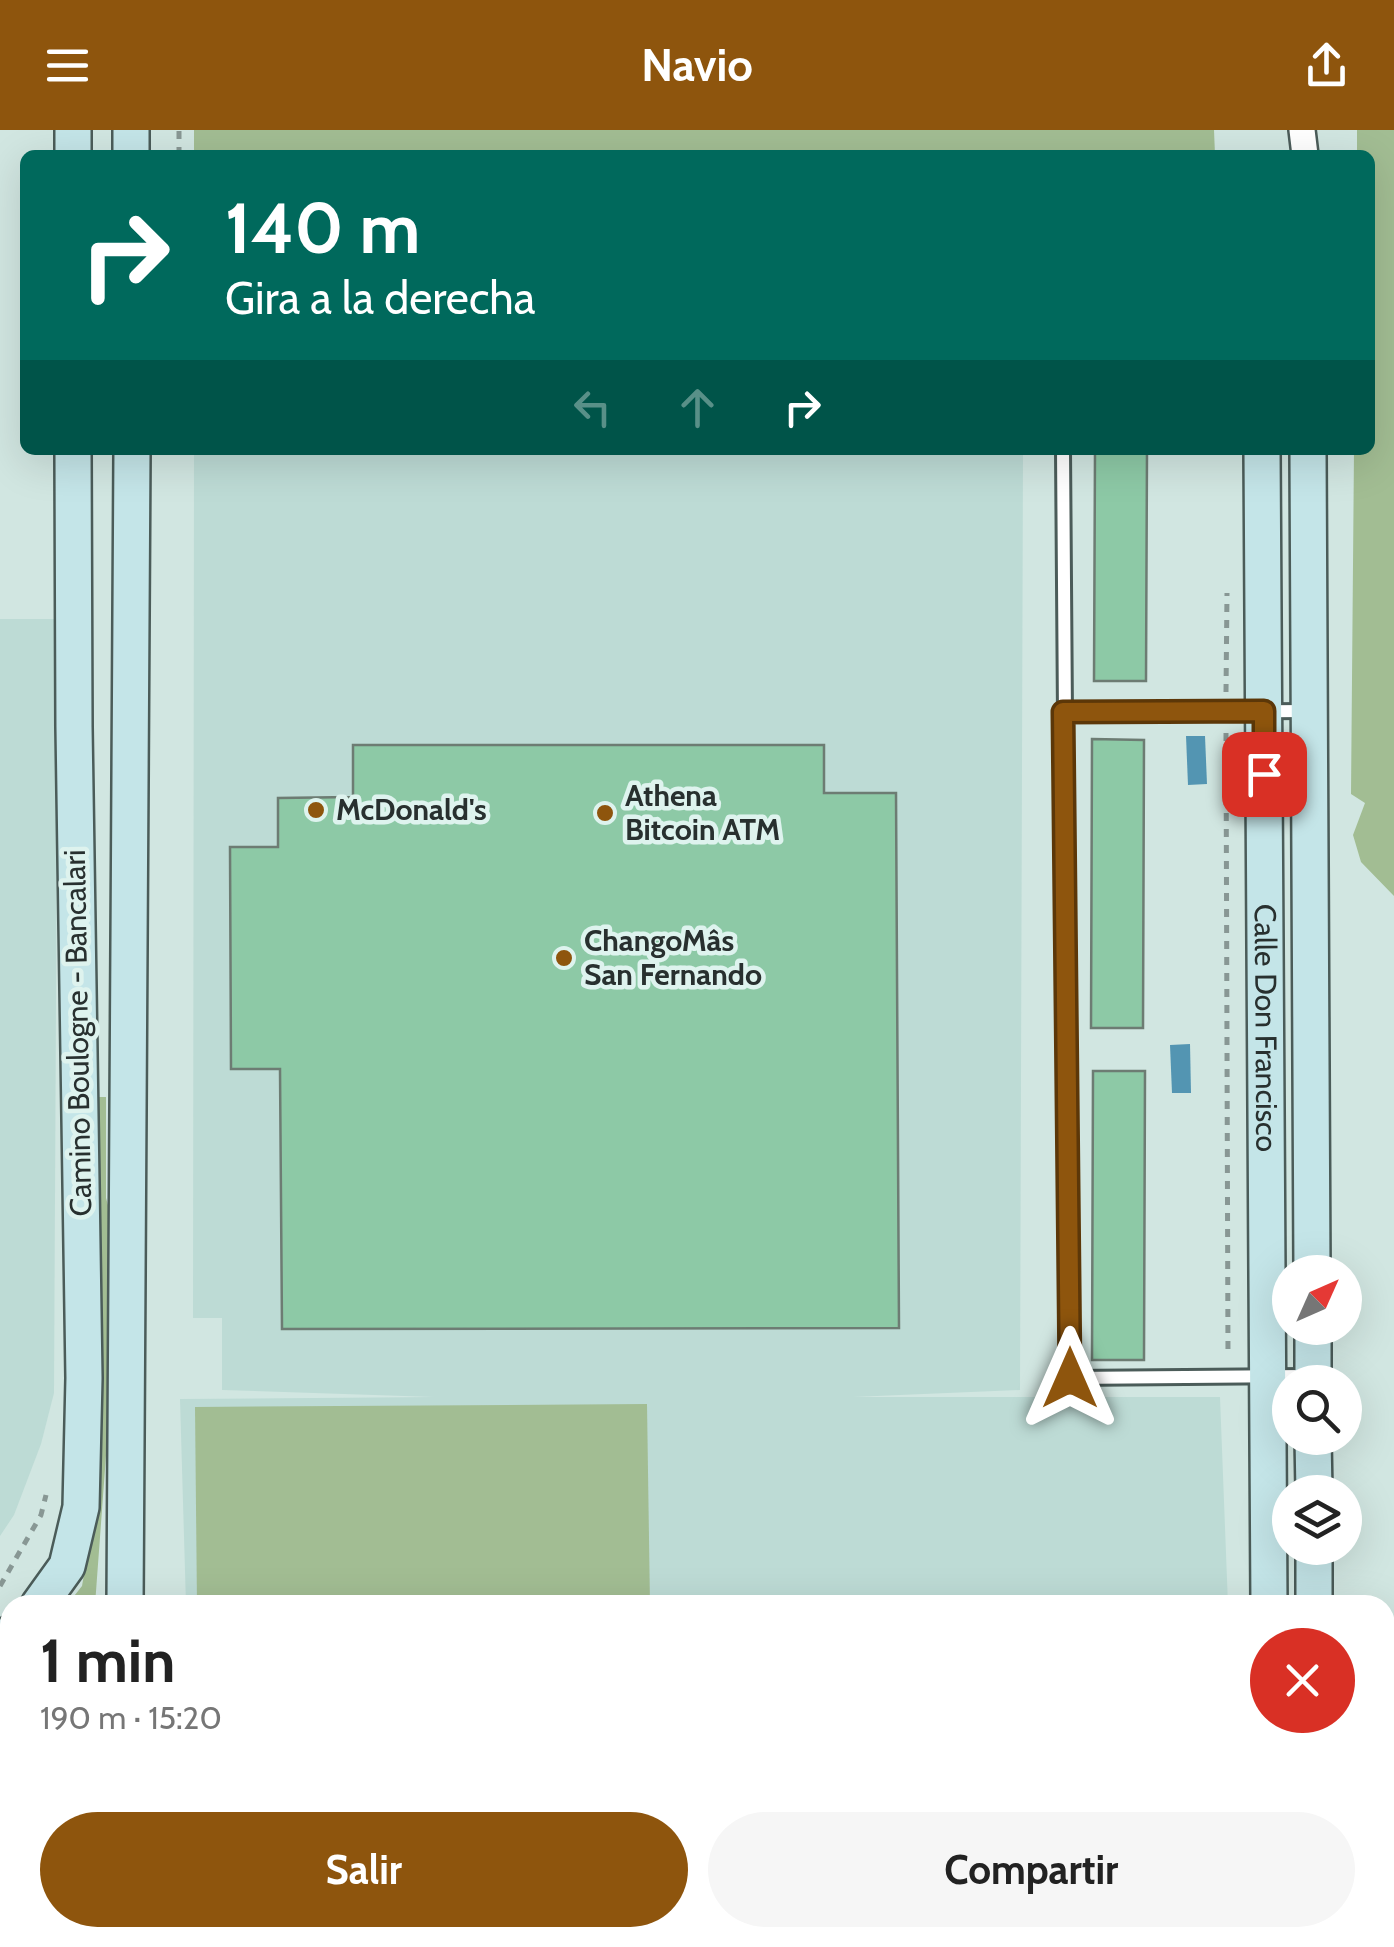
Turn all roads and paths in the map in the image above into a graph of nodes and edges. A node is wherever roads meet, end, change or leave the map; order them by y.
1 (73, 455) edge
2 (132, 455) edge
3 (1063, 455) edge
4 (1262, 455) edge
5 (1308, 455) edge
6 (1227, 591) dead end
7 (1226, 711) junction
8 (1264, 711) junction
9 (1310, 711) junction
10 (1063, 712) junction
11 (1312, 1255) edge
12 (1228, 1377) junction
13 (1268, 1377) junction
14 (1272, 1377) edge
15 (1314, 1565) edge
16 (47, 1595) edge
17 (125, 1595) edge
18 (1269, 1595) edge
19 (1314, 1595) edge

1 - 16 main road, Camino Boulogne - Bancalari
2 - 17 main road, Camino Boulogne - Bancalari
3 - 10 lane
4 - 8 main road, Calle Don Francisco
5 - 9 main road, Calle Don Francisco
6 - 7 path
7 - 8 lane
7 - 10 lane
7 - 12 path
8 - 9 lane
8 - 13 main road, Calle Don Francisco
9 - 11 main road, Calle Don Francisco
10 - 12 lane
12 - 13 lane
13 - 14 lane
13 - 18 main road, Calle Don Francisco
15 - 19 main road

